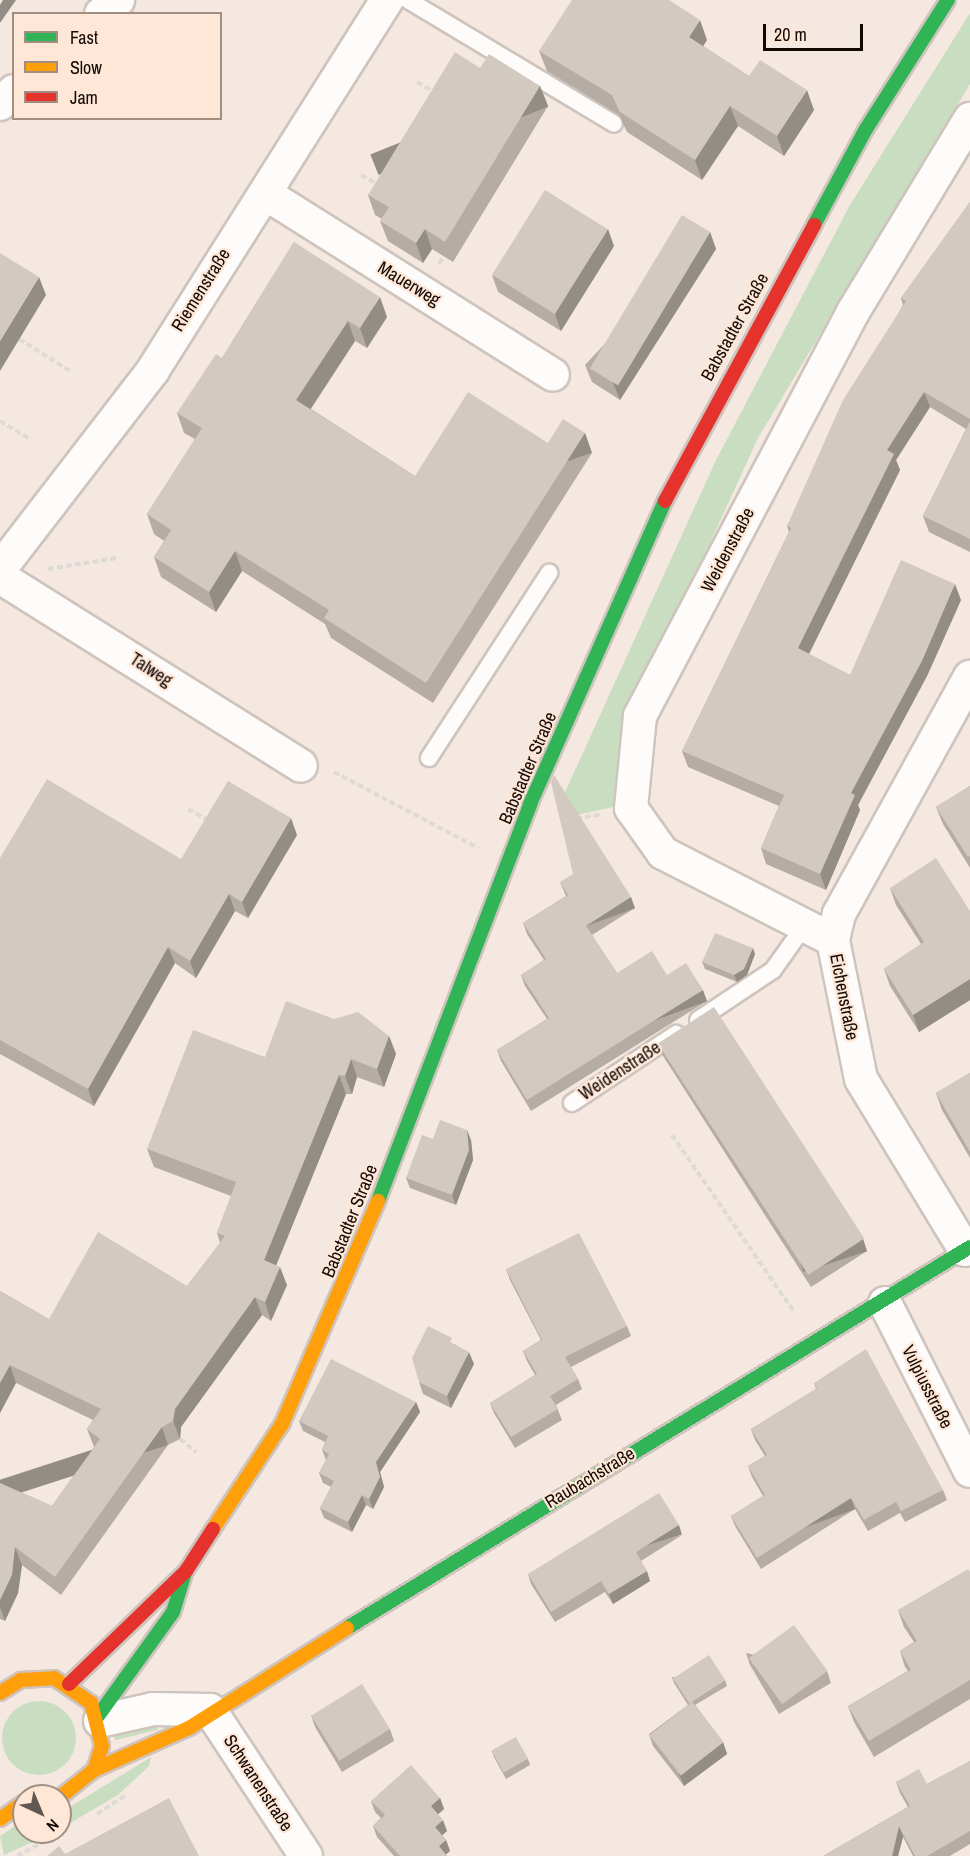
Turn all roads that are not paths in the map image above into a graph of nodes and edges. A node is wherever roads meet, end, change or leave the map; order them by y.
1 (118, 0) edge
2 (387, 0) edge
3 (408, 0) edge
4 (948, 0) edge
5 (103, 12) edge
6 (12, 93) edge
7 (0, 104) edge
8 (970, 119) edge
9 (614, 124) edge
10 (266, 194) junction
11 (553, 375) dead end
12 (0, 569) edge
13 (549, 573) dead end
14 (0, 577) edge
15 (970, 677) edge
16 (429, 758) dead end
17 (301, 766) road end
18 (805, 925) junction
19 (833, 940) junction
20 (572, 1103) dead end
21 (968, 1248) edge
22 (885, 1303) junction
23 (970, 1471) edge
24 (186, 1571) junction
25 (69, 1684) junction
26 (0, 1693) edge
27 (210, 1710) junction
28 (99, 1719) junction
29 (94, 1770) junction
30 (72, 1787) edge
31 (5, 1790) dead end
32 (12, 1794) edge
33 (12, 1810) edge
34 (0, 1819) edge
35 (306, 1856) edge

1 - 5 street
2 - 10 street, Riemenstraße
3 - 9 lane
4 - 24 street, Babstadter Straße
6 - 7 street
8 - 18 street, Weidenstraße
10 - 11 street, Mauerweg
10 - 12 street, Riemenstraße
13 - 16 lane
14 - 17 street, Talweg
15 - 19 street, Eichenstraße
18 - 19 street
18 - 20 lane, Weidenstraße
19 - 21 street, Eichenstraße
21 - 22 street, Raubachstraße
22 - 23 street, Vulpiusstraße
22 - 27 street, Raubachstraße
24 - 25 street, Babstadter Straße
24 - 28 street, Babstadter Straße
25 - 26 street
25 - 28 street
27 - 28 street
27 - 29 street, Raubachstraße
27 - 35 street, Schwanenstraße
28 - 29 street
29 - 30 street
31 - 32 street
33 - 34 street

